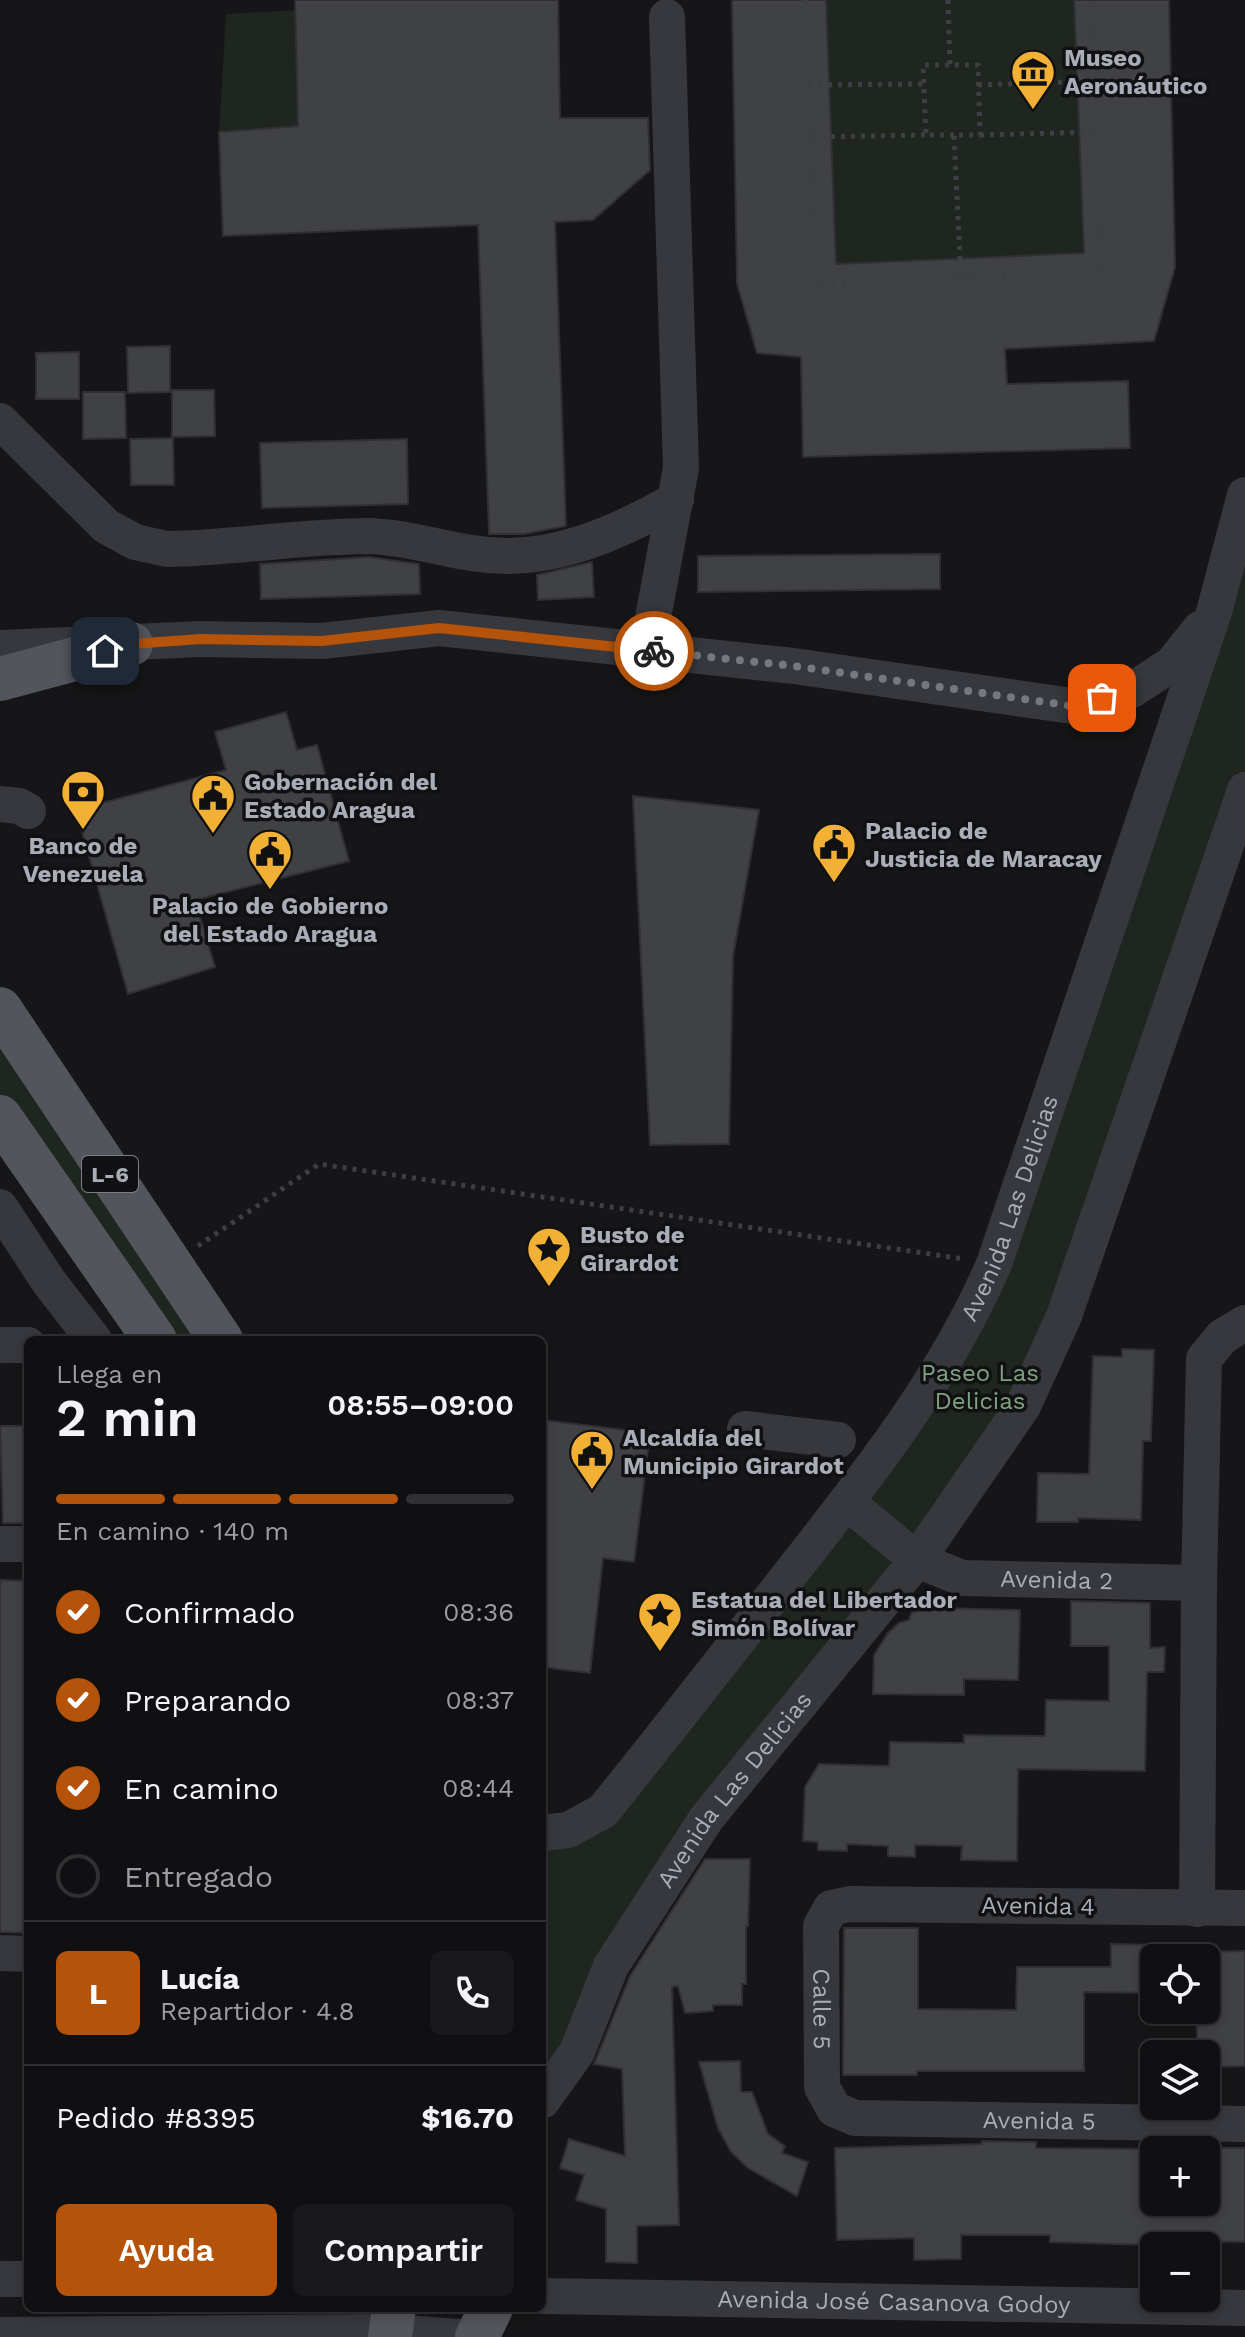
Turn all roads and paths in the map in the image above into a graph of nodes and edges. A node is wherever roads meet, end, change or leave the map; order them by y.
1 (805, 0) edge
2 (948, 0) edge
3 (1090, 0) edge
4 (667, 17) dead end
5 (950, 65) junction
6 (1094, 81) junction
7 (924, 84) junction
8 (808, 85) junction
9 (978, 85) junction
10 (1096, 132) junction
11 (926, 135) junction
12 (954, 135) junction
13 (980, 135) junction
14 (810, 137) junction
15 (961, 277) junction
16 (0, 421) edge
17 (1245, 495) edge
18 (676, 500) junction
19 (1214, 612) junction
20 (131, 644) junction
21 (0, 648) edge
22 (651, 651) junction
23 (0, 679) edge
24 (1244, 797) edge
25 (0, 1009) edge
26 (0, 1117) edge
27 (0, 1207) edge
28 (994, 1264) junction
29 (171, 1265) junction
30 (1234, 1330) edge
31 (91, 1336) edge
32 (152, 1336) edge
33 (218, 1336) edge
34 (0, 1345) edge
35 (24, 1345) edge
36 (745, 1429) dead end
37 (838, 1440) dead end
38 (847, 1502) junction
39 (0, 1544) edge
40 (24, 1544) edge
41 (917, 1560) junction
42 (1199, 1583) junction
43 (546, 1833) edge
44 (831, 1908) joint
45 (1245, 1908) edge
46 (1197, 1909) junction
47 (0, 1953) edge
48 (24, 1954) edge
49 (546, 2095) edge
50 (834, 2109) joint
51 (1245, 2124) edge
52 (0, 2279) edge
53 (24, 2279) edge
54 (546, 2296) edge
55 (1245, 2308) edge
56 (478, 2312) edge
57 (489, 2312) edge
58 (392, 2326) edge
59 (4, 2335) edge
60 (458, 2337) edge
61 (476, 2337) edge

1 - 8 path
2 - 5 path
3 - 6 path
4 - 18 street
5 - 7 path
5 - 9 path
6 - 9 path
6 - 10 path
7 - 8 path
7 - 11 path
8 - 14 path
9 - 13 path
10 - 13 path
10 - 15 path
11 - 12 path
11 - 14 path
12 - 13 path
12 - 15 path
14 - 15 path
16 - 18 street
17 - 19 street, Avenida Las Delicias
18 - 22 street
19 - 22 street
19 - 28 street, Avenida Las Delicias
20 - 21 street
20 - 22 street
20 - 23 main road
24 - 41 street, Avenida Las Delicias
25 - 29 main road, L-6
26 - 32 main road, L-6
27 - 31 street
28 - 29 path
28 - 38 street, Avenida Las Delicias
29 - 33 main road, L-6
30 - 42 street
34 - 35 street
36 - 37 street
38 - 41 street, Avenida 2
38 - 43 street, Avenida Las Delicias
39 - 40 street
41 - 42 street, Avenida 2
41 - 49 street, Avenida Las Delicias
42 - 46 street
44 - 46 street, Avenida 4
44 - 50 street, Calle 5
45 - 46 street, Avenida 4
47 - 48 street
50 - 51 street, Avenida 5
52 - 53 street
54 - 55 street, Avenida José Casanova Godoy
56 - 61 main road
57 - 61 main road
58 - 59 street
58 - 60 street

